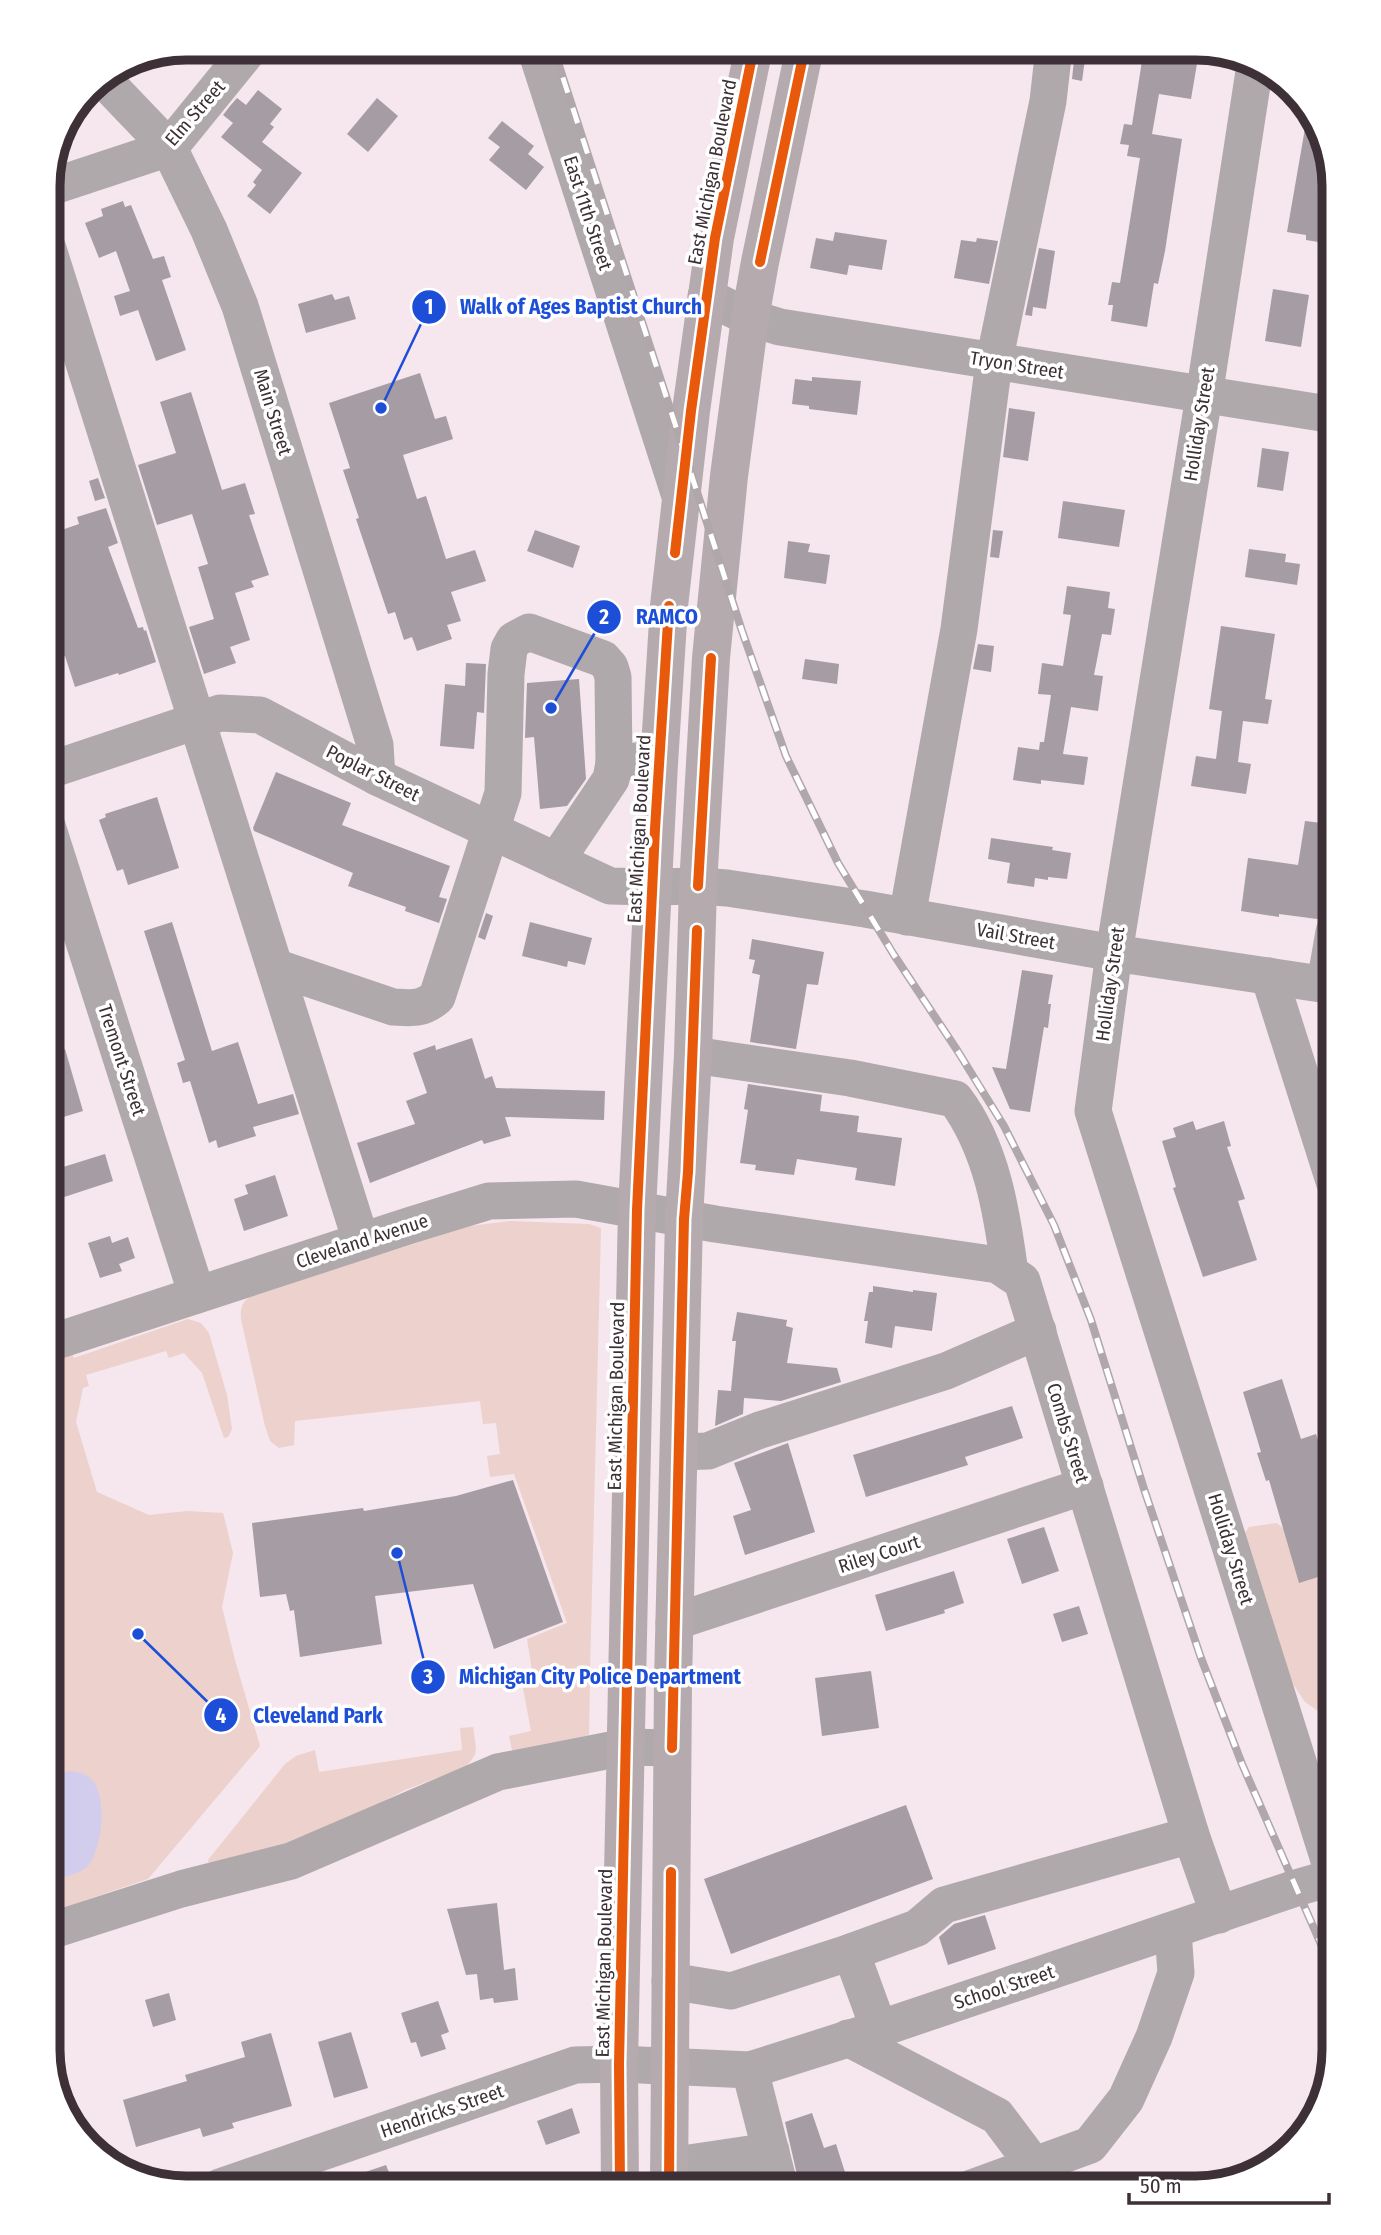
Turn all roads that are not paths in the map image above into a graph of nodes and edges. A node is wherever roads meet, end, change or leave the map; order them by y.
1 (240, 60) edge
2 (539, 60) edge
3 (751, 60) edge
4 (802, 60) edge
5 (1053, 60) edge
6 (1254, 74) edge
7 (109, 86) edge
8 (169, 148) junction
9 (60, 184) edge
10 (60, 287) edge
11 (706, 296) junction
12 (750, 318) junction
13 (994, 362) junction
14 (1204, 396) junction
15 (1322, 413) edge
16 (681, 499) junction
17 (196, 720) junction
18 (614, 763) junction
19 (659, 763) junction
20 (60, 767) edge
21 (377, 777) junction
22 (492, 831) junction
23 (556, 861) junction
24 (60, 867) edge
25 (698, 886) junction
26 (653, 887) junction
27 (907, 917) junction
28 (1114, 953) junction
29 (275, 967) junction
30 (1269, 976) junction
31 (1322, 984) edge
32 (693, 1055) junction
33 (1322, 1143) edge
34 (637, 1210) junction
35 (684, 1219) junction
36 (361, 1241) junction
37 (1010, 1273) junction
38 (197, 1295) junction
39 (1038, 1331) junction
40 (60, 1340) edge
41 (680, 1452) junction
42 (1084, 1486) junction
43 (674, 1622) junction
44 (626, 1747) junction
45 (673, 1748) junction
46 (1191, 1835) junction
47 (1322, 1838) edge
48 (1322, 1880) edge
49 (1219, 1915) junction
50 (60, 1928) edge
51 (1173, 1931) junction
52 (851, 1952) junction
53 (670, 1981) junction
54 (864, 2034) junction
55 (619, 2064) junction
56 (669, 2066) junction
57 (750, 2070) junction
58 (771, 2151) junction
59 (1033, 2164) junction
60 (257, 2175) edge
61 (620, 2175) edge
62 (669, 2175) edge
63 (675, 2175) edge
64 (777, 2176) edge
65 (1003, 2176) edge

1 - 8 street, Elm Street
2 - 16 street, East 11th Street
3 - 11 main road, East Michigan Boulevard
4 - 12 main road
5 - 13 street
6 - 14 street, Holliday Street
7 - 8 street, Main Street
8 - 9 street, Elm Street
8 - 21 street, Main Street
10 - 17 street
11 - 12 street, Tryon Street
11 - 16 main road, East Michigan Boulevard
12 - 13 street, Tryon Street
12 - 25 main road
13 - 14 street, Tryon Street
13 - 27 street
14 - 15 street, Tryon Street
14 - 28 street, Holliday Street
16 - 19 main road, East Michigan Boulevard
17 - 20 street, Poplar Street
17 - 21 street, Poplar Street
17 - 29 street
18 - 19 street
18 - 22 street
18 - 23 street
19 - 26 main road, East Michigan Boulevard
21 - 22 street, Poplar Street
22 - 23 street, Poplar Street
22 - 29 street
23 - 26 street, Poplar Street
24 - 38 street, Tremont Street
25 - 26 street, Poplar Street
25 - 27 street, Vail Street
25 - 32 main road
26 - 34 main road, East Michigan Boulevard
27 - 28 street, Vail Street
28 - 30 street, Vail Street
28 - 47 street, Holliday Street
29 - 36 street
30 - 31 street, Vail Street
30 - 33 street
32 - 35 main road
32 - 37 street
34 - 35 street, Cleveland Avenue
34 - 36 street, Cleveland Avenue
34 - 44 main road, East Michigan Boulevard
35 - 37 street
35 - 41 main road
36 - 38 street, Cleveland Avenue
37 - 39 street, Combs Street
38 - 40 street, Cleveland Avenue
39 - 41 street
39 - 42 street, Combs Street
41 - 43 main road
42 - 43 street, Riley Court
42 - 46 street, Combs Street
43 - 45 main road
44 - 45 street
44 - 50 street
44 - 55 main road, East Michigan Boulevard
45 - 53 main road
46 - 49 street, Combs Street
46 - 52 street
48 - 49 street, School Street
49 - 51 street, School Street
51 - 54 street, School Street
51 - 59 street
52 - 53 street
52 - 54 street
53 - 56 main road
54 - 57 street, School Street
54 - 59 street
55 - 56 street, Hendricks Street
55 - 60 street, Hendricks Street
55 - 61 main road, East Michigan Boulevard
56 - 57 street, School Street
56 - 62 main road
57 - 58 street
58 - 63 street
58 - 64 street
59 - 65 street

